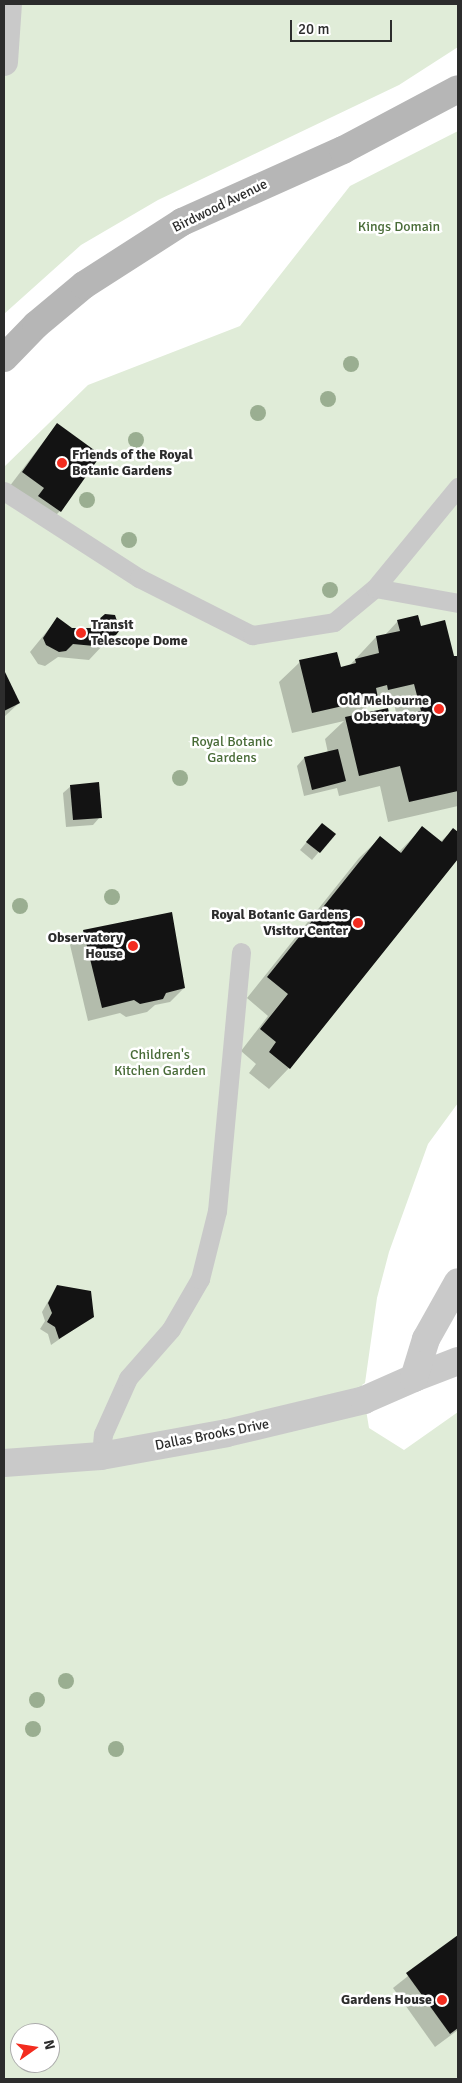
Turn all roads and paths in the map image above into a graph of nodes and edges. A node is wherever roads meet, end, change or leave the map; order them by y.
1 (8, 4) edge
2 (4, 61) edge
3 (458, 89) edge
4 (4, 358) edge
5 (458, 487) edge
6 (4, 490) edge
7 (375, 588) junction
8 (458, 603) edge
9 (241, 952) dead end
10 (458, 1282) edge
11 (458, 1361) edge
12 (414, 1378) junction
13 (101, 1456) junction
14 (4, 1463) edge

1 - 2 street
3 - 4 street, Birdwood Avenue
5 - 7 lane
6 - 7 lane
7 - 8 lane
9 - 13 lane
10 - 12 street
11 - 12 street, Dallas Brooks Drive
12 - 13 street, Dallas Brooks Drive
13 - 14 street, Dallas Brooks Drive

